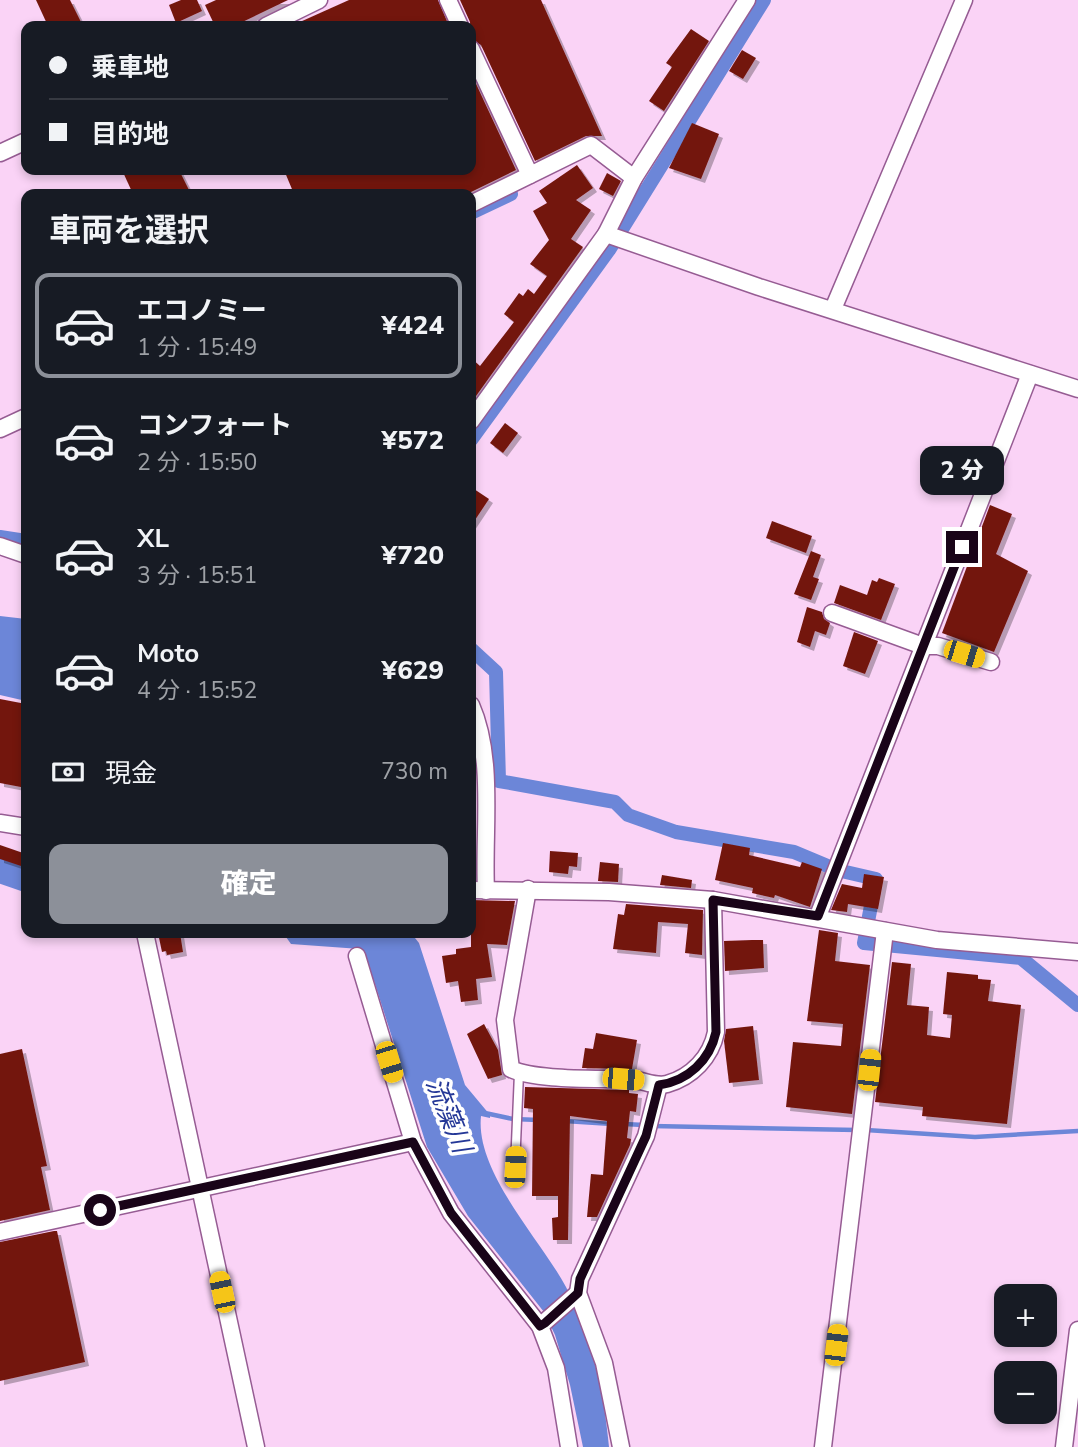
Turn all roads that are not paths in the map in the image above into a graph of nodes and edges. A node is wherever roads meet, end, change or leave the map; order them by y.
1 (319, 0) edge
2 (448, 0) edge
3 (747, 0) edge
4 (964, 0) edge
5 (276, 21) edge
6 (458, 21) edge
7 (476, 60) edge
8 (21, 143) edge
9 (0, 153) edge
10 (530, 176) junction
11 (634, 178) junction
12 (476, 202) edge
13 (614, 237) junction
14 (832, 309) junction
15 (1030, 374) junction
16 (1078, 389) edge
17 (476, 415) edge
18 (21, 418) edge
19 (0, 429) edge
20 (0, 546) edge
21 (21, 553) edge
22 (831, 613) dead end
23 (923, 646) junction
24 (991, 662) dead end
25 (476, 716) edge
26 (0, 823) edge
27 (21, 826) edge
28 (528, 889) junction
29 (478, 890) edge
30 (713, 900) junction
31 (818, 916) junction
32 (883, 930) junction
33 (146, 938) edge
34 (1078, 952) edge
35 (357, 956) dead end
36 (519, 1073) junction
37 (659, 1085) junction
38 (413, 1142) junction
39 (515, 1167) dead end
40 (199, 1189) junction
41 (0, 1232) edge
42 (576, 1295) junction
43 (542, 1325) junction
44 (1078, 1330) edge
45 (256, 1447) edge
46 (569, 1447) edge
47 (621, 1447) edge
48 (823, 1447) edge
49 (1064, 1447) edge

1 - 5 street
2 - 6 street
3 - 11 street
4 - 14 street
7 - 10 street
8 - 9 street
10 - 11 street
10 - 12 street
11 - 13 street
13 - 14 street
13 - 17 street
14 - 15 street
15 - 16 street
15 - 23 street
18 - 19 street
20 - 21 street
22 - 23 street
23 - 24 street
23 - 31 street
25 - 29 street
26 - 27 street
28 - 29 street
28 - 30 street
28 - 36 street
30 - 31 street
30 - 37 street
31 - 32 street
32 - 34 street
32 - 48 street
33 - 40 street
35 - 38 street
36 - 37 street
36 - 39 lane
37 - 42 street
38 - 40 street
38 - 43 street
40 - 41 street
40 - 45 street
42 - 43 street
42 - 47 street
43 - 46 street
44 - 49 street

